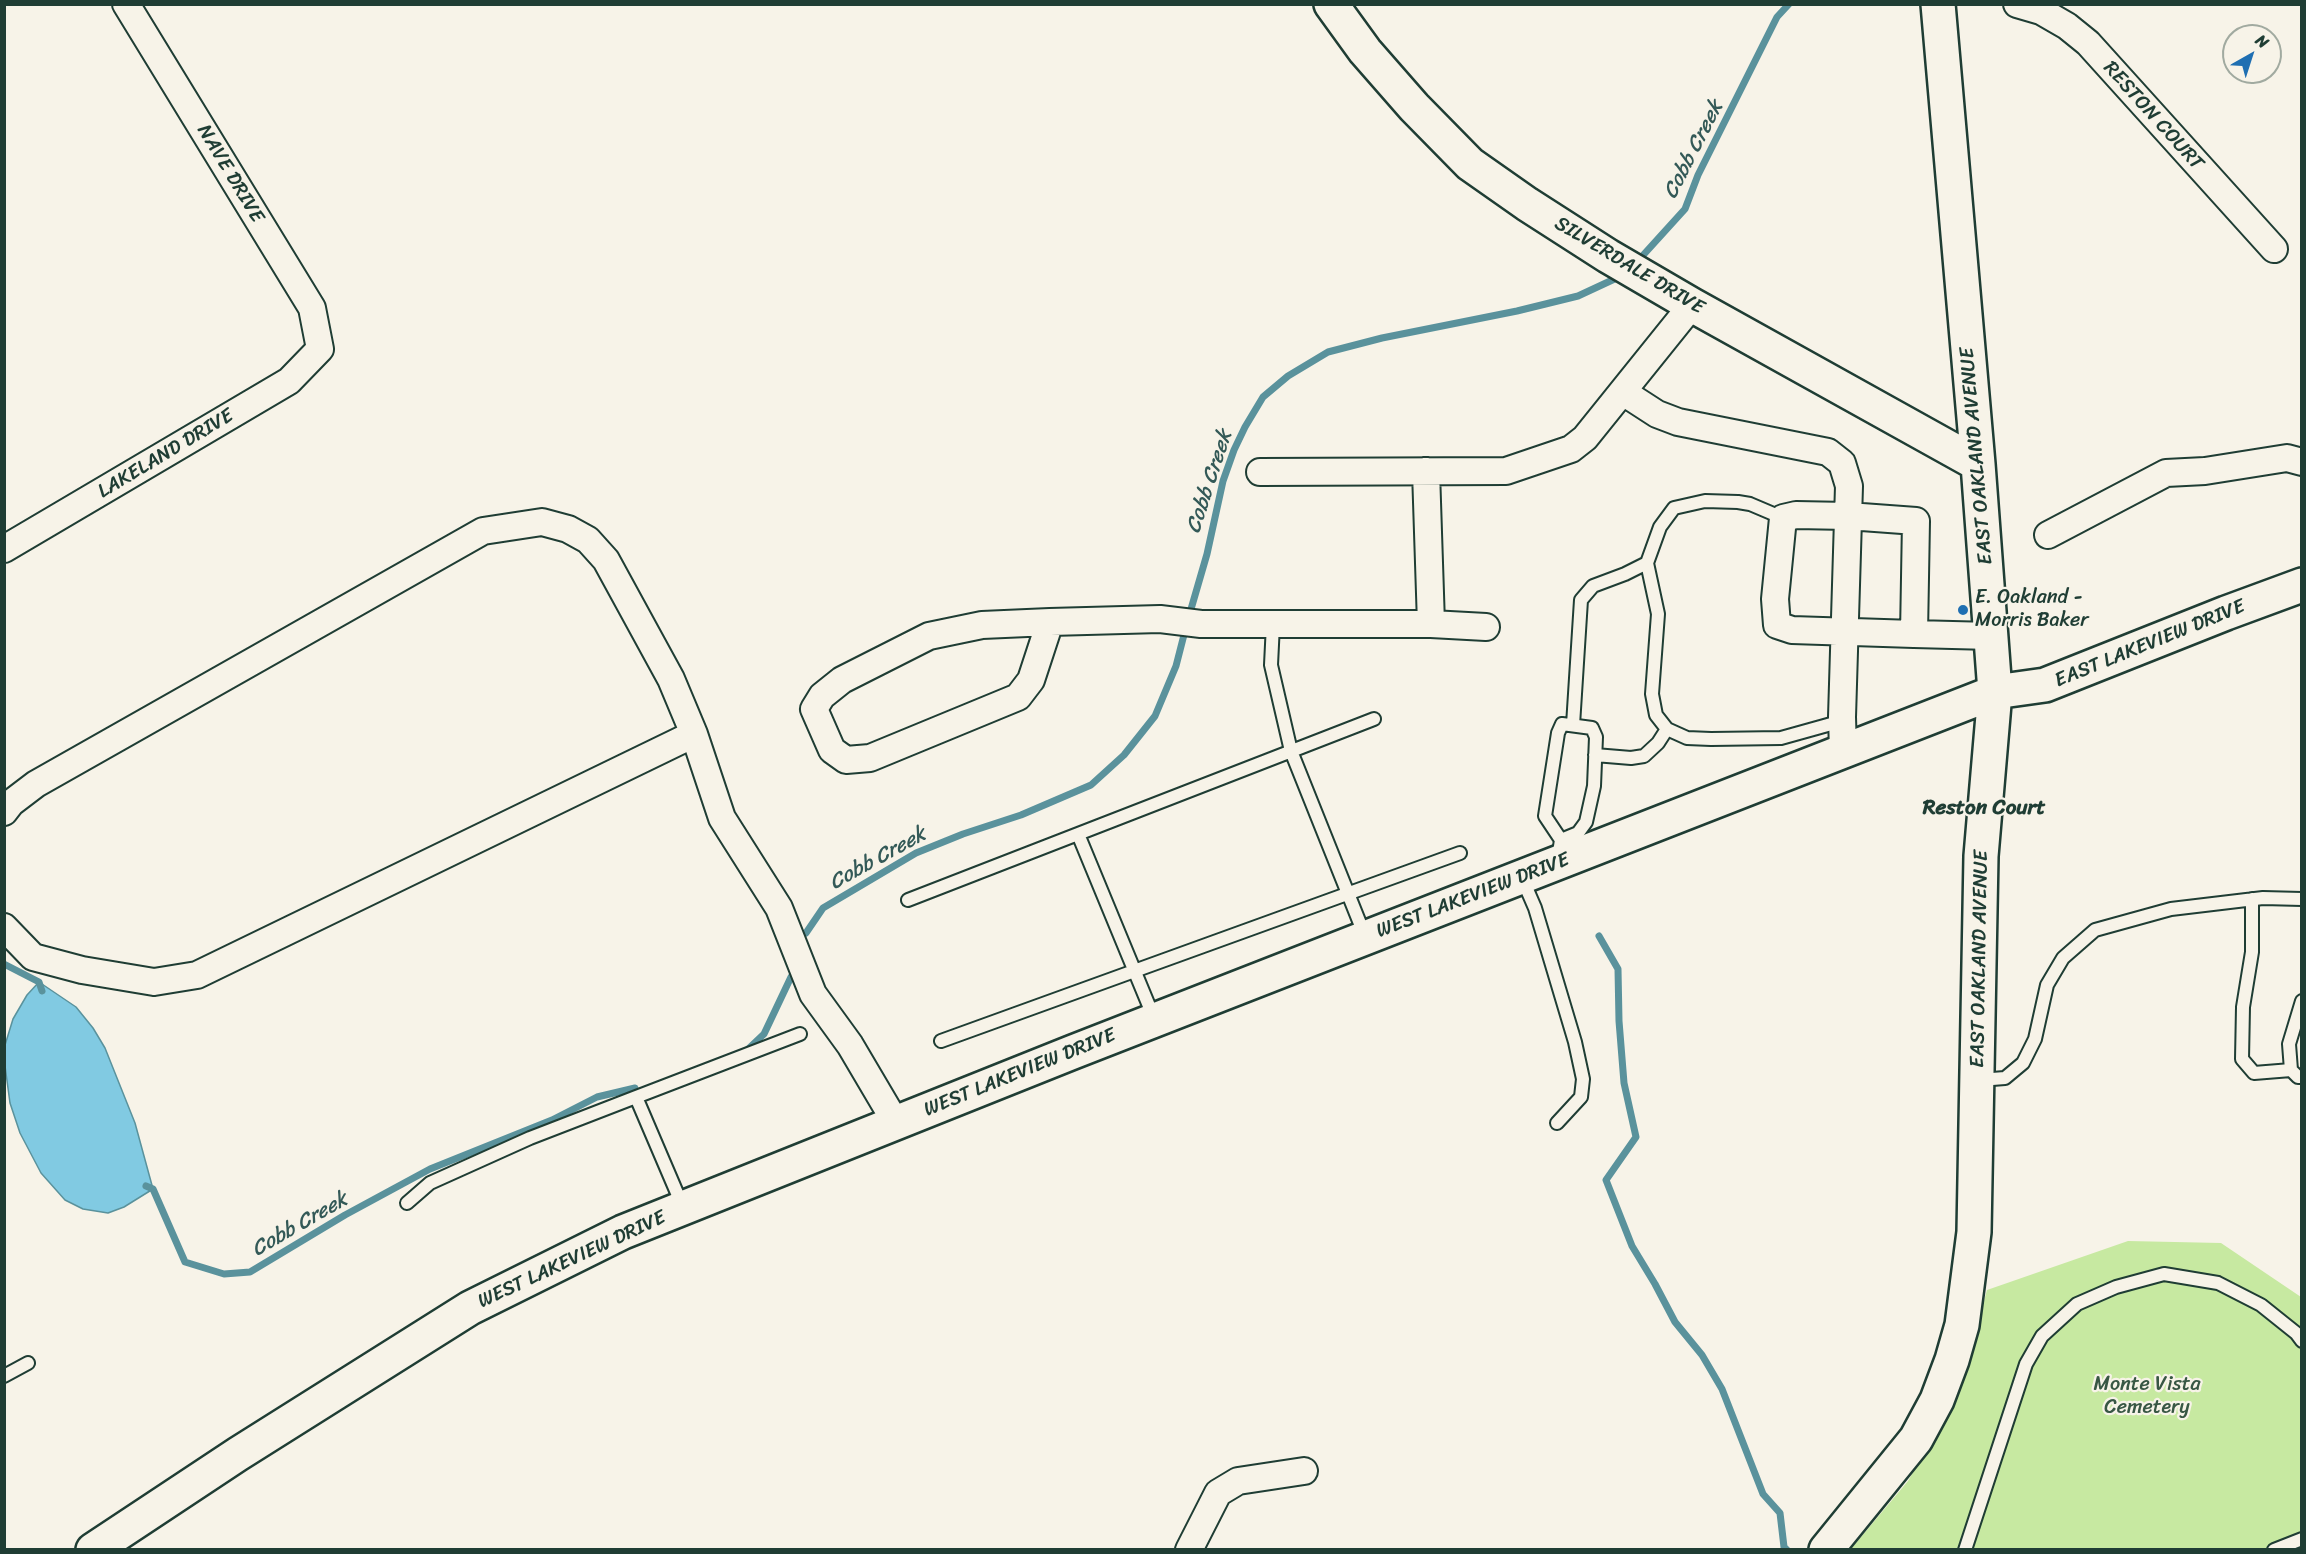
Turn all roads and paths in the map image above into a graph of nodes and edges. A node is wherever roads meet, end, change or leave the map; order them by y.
1 (126, 4) edge
2 (1331, 4) edge
3 (2017, 4) edge
4 (1943, 5) edge
5 (2274, 249) dead end
6 (1692, 305) junction
7 (320, 349) joint
8 (1623, 392) junction
9 (2301, 462) edge
10 (1978, 464) junction
11 (1426, 471) junction
12 (1260, 472) dead end
13 (1848, 516) junction
14 (1783, 518) junction
15 (2048, 535) dead end
16 (4, 549) edge
17 (1647, 563) junction
18 (2301, 585) edge
19 (1050, 622) junction
20 (1273, 624) junction
21 (1431, 624) junction
22 (1486, 627) dead end
23 (1844, 632) junction
24 (1914, 634) junction
25 (1991, 636) junction
26 (1995, 692) junction
27 (1374, 718) dead end
28 (1573, 725) junction
29 (1666, 729) junction
30 (694, 734) junction
31 (1843, 736) junction
32 (1291, 751) junction
33 (1595, 754) junction
34 (4, 812) edge
35 (1078, 834) junction
36 (1559, 851) junction
37 (1460, 853) dead end
38 (1521, 877) junction
39 (1348, 894) junction
40 (2252, 899) junction
41 (2301, 899) edge
42 (908, 900) dead end
43 (4, 927) edge
44 (1366, 938) junction
45 (1135, 971) junction
46 (2301, 1001) edge
47 (1154, 1020) junction
48 (800, 1034) dead end
49 (941, 1041) dead end
50 (2296, 1074) edge
51 (1978, 1080) junction
52 (636, 1097) junction
53 (896, 1123) junction
54 (1557, 1124) dead end
55 (407, 1203) dead end
56 (684, 1208) junction
57 (2301, 1341) edge
58 (28, 1363) dead end
59 (4, 1376) edge
60 (1304, 1471) dead end
61 (2301, 1539) edge
62 (93, 1550) edge
63 (1189, 1550) edge
64 (1826, 1550) edge
65 (1965, 1550) edge
66 (2274, 1550) edge

1 - 7 street, NAVE DRIVE
2 - 6 street, SILVERDALE DRIVE
3 - 5 street, RESTON COURT
4 - 10 street, EAST OAKLAND AVENUE
6 - 8 street
6 - 10 street, SILVERDALE DRIVE
7 - 16 street, LAKELAND DRIVE
8 - 11 street
8 - 13 street
9 - 15 street
10 - 25 street, EAST OAKLAND AVENUE
11 - 12 street
11 - 21 street
13 - 14 street
13 - 23 street
13 - 24 street
14 - 17 lane
14 - 23 street
17 - 28 lane
17 - 29 lane
18 - 26 street, EAST LAKEVIEW DRIVE
19 - 19 street
19 - 20 street
20 - 21 street
20 - 32 lane
21 - 22 street
23 - 24 street
23 - 31 street
24 - 25 street
25 - 26 street, EAST OAKLAND AVENUE
26 - 31 street, WEST LAKEVIEW DRIVE
26 - 51 street, EAST OAKLAND AVENUE
27 - 32 lane
28 - 33 lane
28 - 36 lane
29 - 31 lane
29 - 33 lane
30 - 34 street
30 - 43 street
30 - 53 street
31 - 36 street, WEST LAKEVIEW DRIVE
32 - 35 lane
32 - 39 lane
33 - 36 lane
35 - 42 lane
35 - 45 lane
36 - 38 street, WEST LAKEVIEW DRIVE
37 - 39 lane
38 - 44 street, WEST LAKEVIEW DRIVE
38 - 54 lane
39 - 44 lane
39 - 45 lane
40 - 41 lane
40 - 50 lane
40 - 51 lane
44 - 47 street, WEST LAKEVIEW DRIVE
45 - 47 lane
45 - 49 lane
46 - 50 lane
47 - 53 street, WEST LAKEVIEW DRIVE
48 - 52 lane
51 - 64 street, EAST OAKLAND AVENUE
52 - 55 lane
52 - 56 lane
53 - 56 street, WEST LAKEVIEW DRIVE
56 - 62 street, WEST LAKEVIEW DRIVE
57 - 65 lane
58 - 59 lane
60 - 63 street
61 - 66 lane

